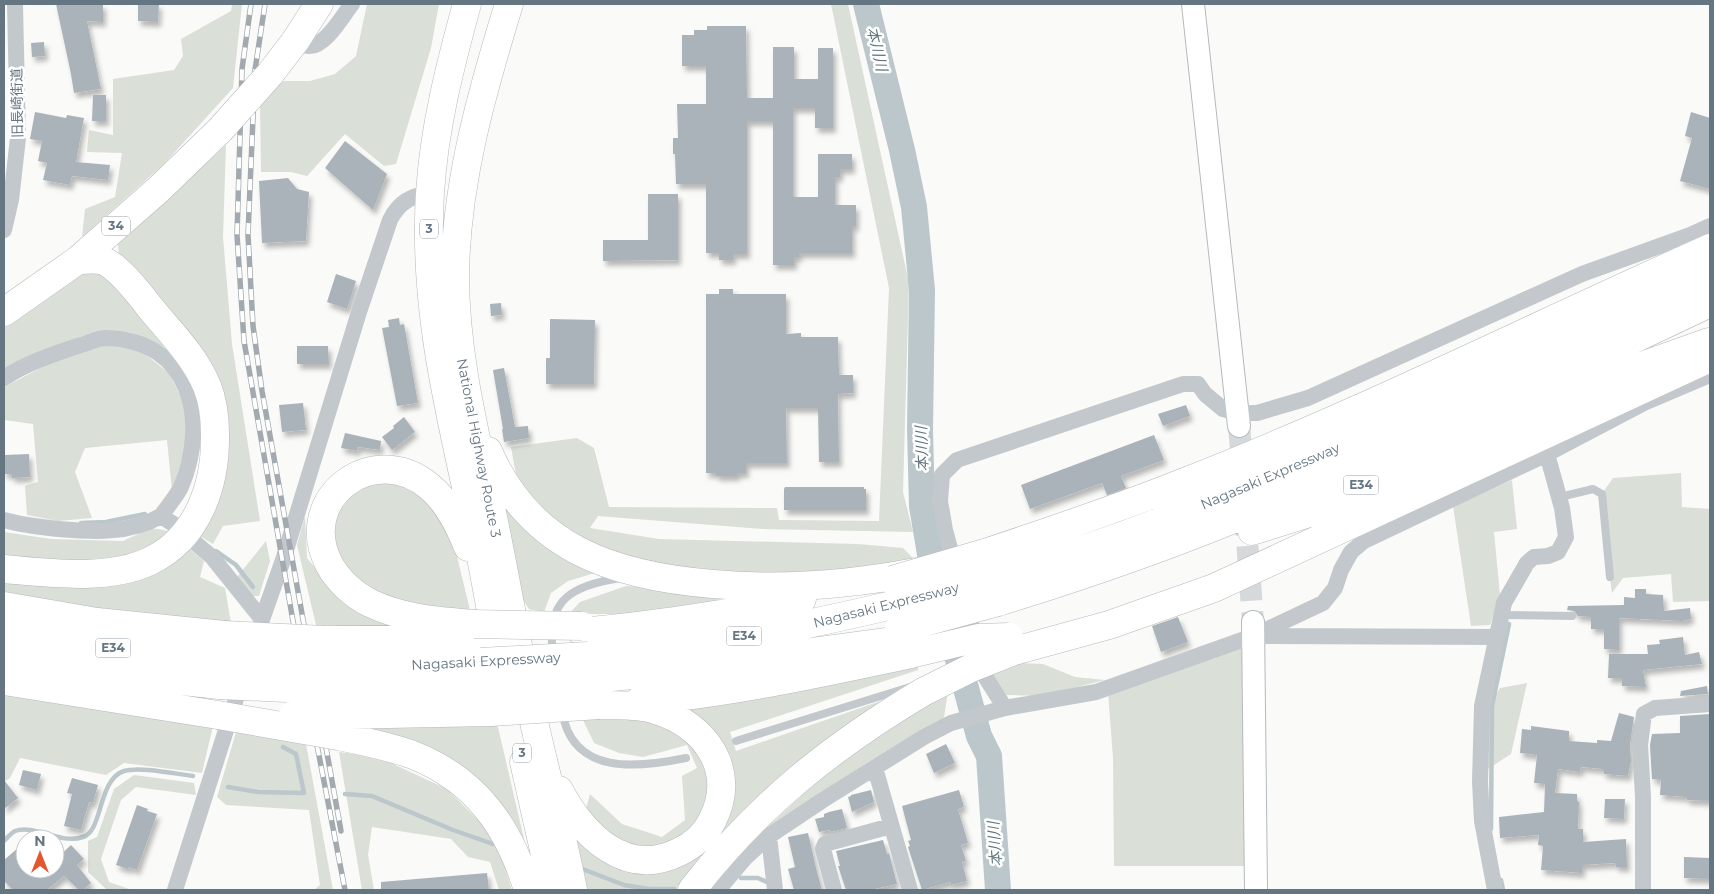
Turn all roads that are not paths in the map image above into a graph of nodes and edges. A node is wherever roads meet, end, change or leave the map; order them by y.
1 (15, 4) edge
2 (319, 4) edge
3 (352, 4) edge
4 (460, 4) edge
5 (467, 4) edge
6 (509, 4) edge
7 (1193, 4) edge
8 (296, 40) junction
9 (10, 57) edge
10 (447, 78) junction
11 (430, 193) junction
12 (1710, 226) edge
13 (4, 230) edge
14 (1710, 248) edge
15 (78, 260) junction
16 (1582, 274) junction
17 (1710, 275) edge
18 (1594, 294) junction
19 (1710, 304) edge
20 (4, 312) edge
21 (1710, 323) edge
22 (1710, 341) edge
23 (1710, 358) edge
24 (463, 373) junction
25 (1710, 375) edge
26 (4, 378) edge
27 (1239, 420) junction
28 (1548, 454) junction
29 (1226, 496) junction
30 (1560, 497) junction
31 (161, 516) junction
32 (4, 520) edge
33 (175, 525) dead end
34 (1252, 532) junction
35 (193, 541) dead end
36 (4, 570) edge
37 (643, 575) junction
38 (1610, 577) dead end
39 (4, 606) edge
40 (999, 606) junction
41 (898, 614) junction
42 (1501, 615) junction
43 (1572, 616) dead end
44 (261, 618) junction
45 (1253, 629) junction
46 (4, 631) edge
47 (481, 635) junction
48 (1496, 637) junction
49 (586, 648) junction
50 (4, 656) edge
51 (555, 664) dead end
52 (556, 674) dead end
53 (4, 681) edge
54 (221, 681) junction
55 (922, 688) junction
56 (331, 689) junction
57 (559, 694) dead end
58 (490, 700) junction
59 (561, 704) dead end
60 (1710, 704) edge
61 (599, 705) junction
62 (999, 709) junction
63 (537, 735) junction
64 (736, 741) dead end
65 (686, 758) dead end
66 (875, 768) junction
67 (891, 826) junction
68 (769, 836) junction
69 (775, 884) edge
70 (176, 890) edge
71 (528, 890) edge
72 (553, 890) edge
73 (573, 890) edge
74 (692, 890) edge
75 (718, 890) edge
76 (834, 890) edge
77 (910, 890) edge
78 (1256, 890) edge
79 (1494, 890) edge
80 (1644, 890) edge

1 - 9 street, 旧長崎街道
2 - 8 highway, 34
3 - 8 street
4 - 10 street
5 - 10 highway, National Highway Route 3 / 3
6 - 24 highway, National Highway Route 3 / 3
7 - 27 street
8 - 15 highway, 34, bridge
9 - 13 street, 旧長崎街道
10 - 11 highway, National Highway Route 3 / 3
11 - 44 street
11 - 47 highway, National Highway Route 3 / 3
12 - 16 street
14 - 18 highway
15 - 20 highway, 34
15 - 36 highway
16 - 18 street
16 - 27 street
17 - 29 highway, Nagasaki Expressway
18 - 29 highway
18 - 40 highway
19 - 40 highway
21 - 34 highway, E34
22 - 34 highway
23 - 40 highway
24 - 37 highway
24 - 63 highway, National Highway Route 3 / 3
25 - 28 street
26 - 31 street
27 - 62 street
28 - 30 street
28 - 45 street
29 - 40 highway, Nagasaki Expressway
30 - 38 lane
30 - 42 street
31 - 32 street
31 - 33 street
34 - 40 highway, E34
35 - 44 street
37 - 41 highway
37 - 51 lane
39 - 54 highway
40 - 41 highway, bridge
40 - 41 highway, bridge
40 - 41 highway, bridge
40 - 55 highway, bridge
41 - 49 highway, Nagasaki Expressway / E34
41 - 49 highway
41 - 49 highway, Nagasaki Expressway / E34
41 - 61 highway
42 - 43 lane
42 - 48 street
44 - 70 street
45 - 48 street
45 - 62 street
45 - 78 street
46 - 54 highway, Nagasaki Expressway / E34
47 - 47 highway
47 - 49 highway, bridge
47 - 49 highway, Nagasaki Expressway / E34, bridge
47 - 56 highway
47 - 72 highway, National Highway Route 3 / 3
48 - 79 street
49 - 58 highway, Nagasaki Expressway / E34, bridge
50 - 54 highway, Nagasaki Expressway / E34
52 - 57 lane
53 - 54 highway
54 - 56 highway, bridge
54 - 56 highway, bridge
54 - 56 highway, Nagasaki Expressway / E34, bridge
55 - 64 lane
55 - 74 highway
56 - 58 highway, Nagasaki Expressway / E34
56 - 71 highway
58 - 61 highway, bridge
59 - 65 lane
60 - 80 street
61 - 63 highway
62 - 66 street
63 - 73 highway, National Highway Route 3 / 3
66 - 67 street
66 - 68 street
67 - 76 street
67 - 77 street
68 - 69 street
68 - 75 street

